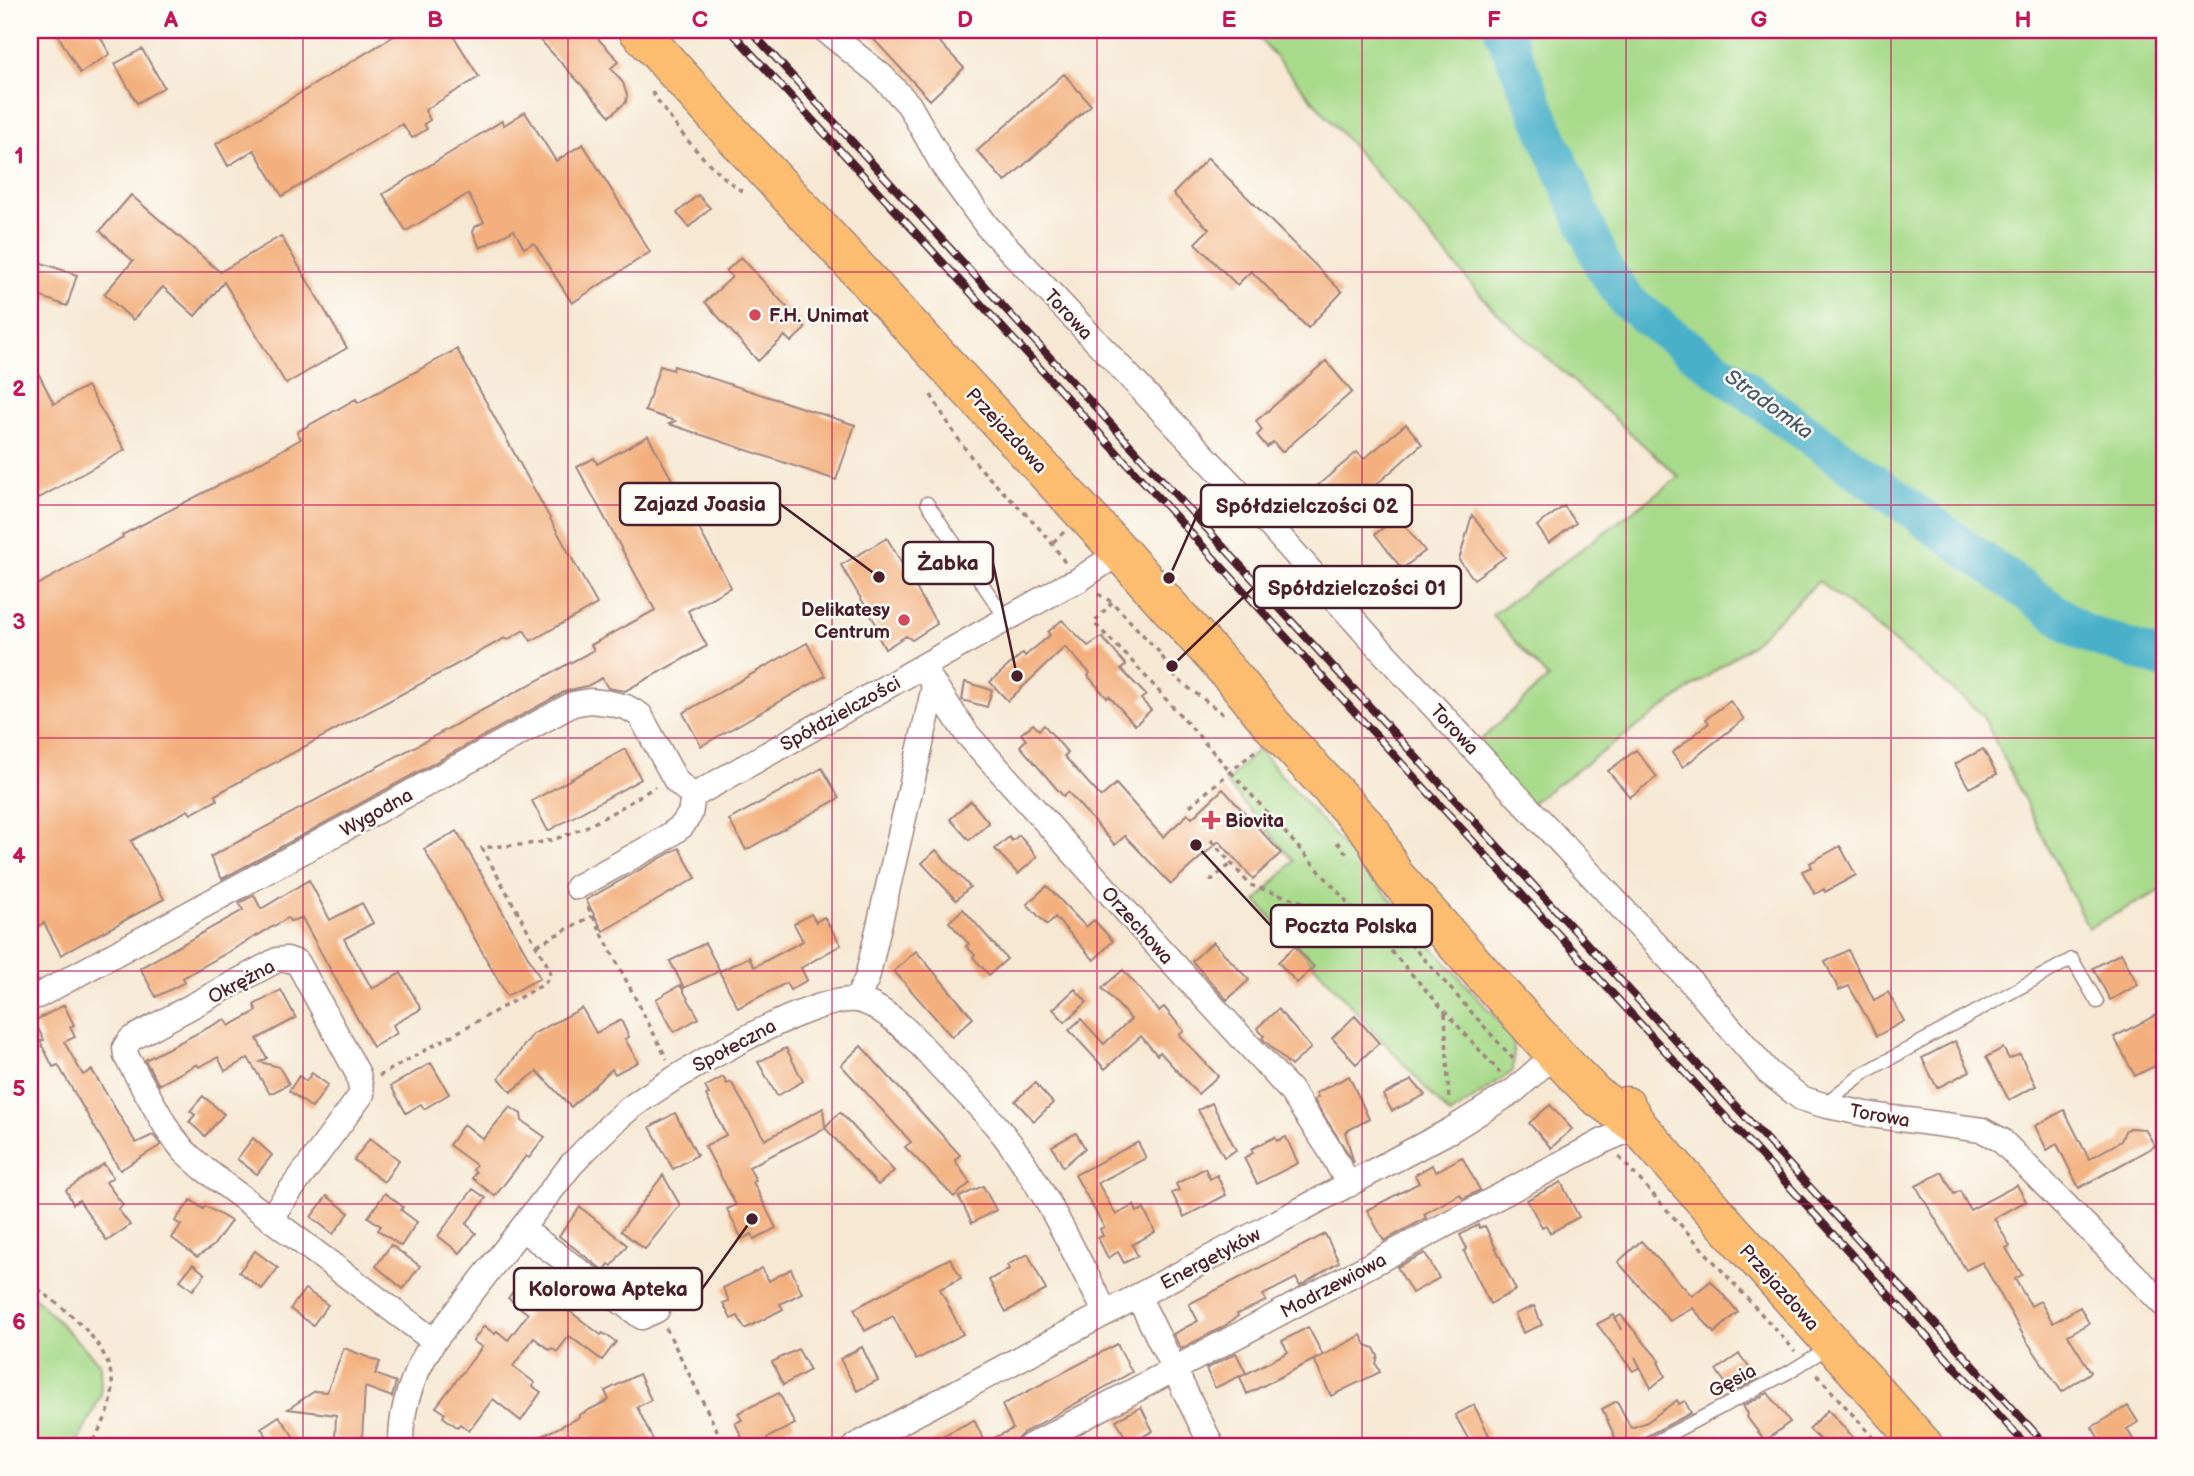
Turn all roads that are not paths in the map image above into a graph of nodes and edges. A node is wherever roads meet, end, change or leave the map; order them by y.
1 (638, 30) edge
2 (825, 30) edge
3 (927, 503) dead end
4 (1120, 552) junction
5 (1007, 620) junction
6 (928, 677) junction
7 (693, 796) junction
8 (1372, 833) junction
9 (577, 887) road end
10 (30, 996) edge
11 (857, 999) junction
12 (2096, 1002) dead end
13 (1555, 1054) junction
14 (1823, 1105) junction
15 (1638, 1126) junction
16 (1349, 1185) junction
17 (270, 1218) junction
18 (522, 1229) junction
19 (1138, 1296) junction
20 (2164, 1305) edge
21 (657, 1310) road end
22 (1106, 1313) junction
23 (434, 1341) junction
24 (1819, 1353) junction
25 (1174, 1370) junction
26 (401, 1446) edge
27 (855, 1446) edge
28 (1030, 1446) edge
29 (1212, 1446) edge
30 (1647, 1446) edge
31 (1924, 1446) edge

1 - 4 main road, Przejazdowa
2 - 14 street, Torowa
3 - 5 lane
4 - 5 street, Spółdzielczości
4 - 8 main road, Przejazdowa
5 - 6 street, Spółdzielczości
6 - 7 street, Spółdzielczości
6 - 11 street
6 - 16 street, Orzechowa
7 - 9 street
7 - 10 street, Wygodna
8 - 13 main road, Przejazdowa
8 - 15 main road, Przejazdowa
11 - 18 street, Społeczna
11 - 22 street
12 - 14 lane
13 - 15 main road, Przejazdowa
13 - 16 street, Energetyków
14 - 20 street, Torowa
15 - 24 main road, Przejazdowa
15 - 25 street, Modrzewiowa
16 - 19 street, Energetyków
17 - 17 street, Okrężna
17 - 23 street, Okrężna
18 - 21 street
18 - 23 street, Społeczna
19 - 22 street, Energetyków
19 - 25 street
22 - 27 street, Energetyków
23 - 26 street, Społeczna
24 - 30 lane, Gęsia
24 - 31 main road, Przejazdowa
25 - 28 street, Modrzewiowa
25 - 29 street

